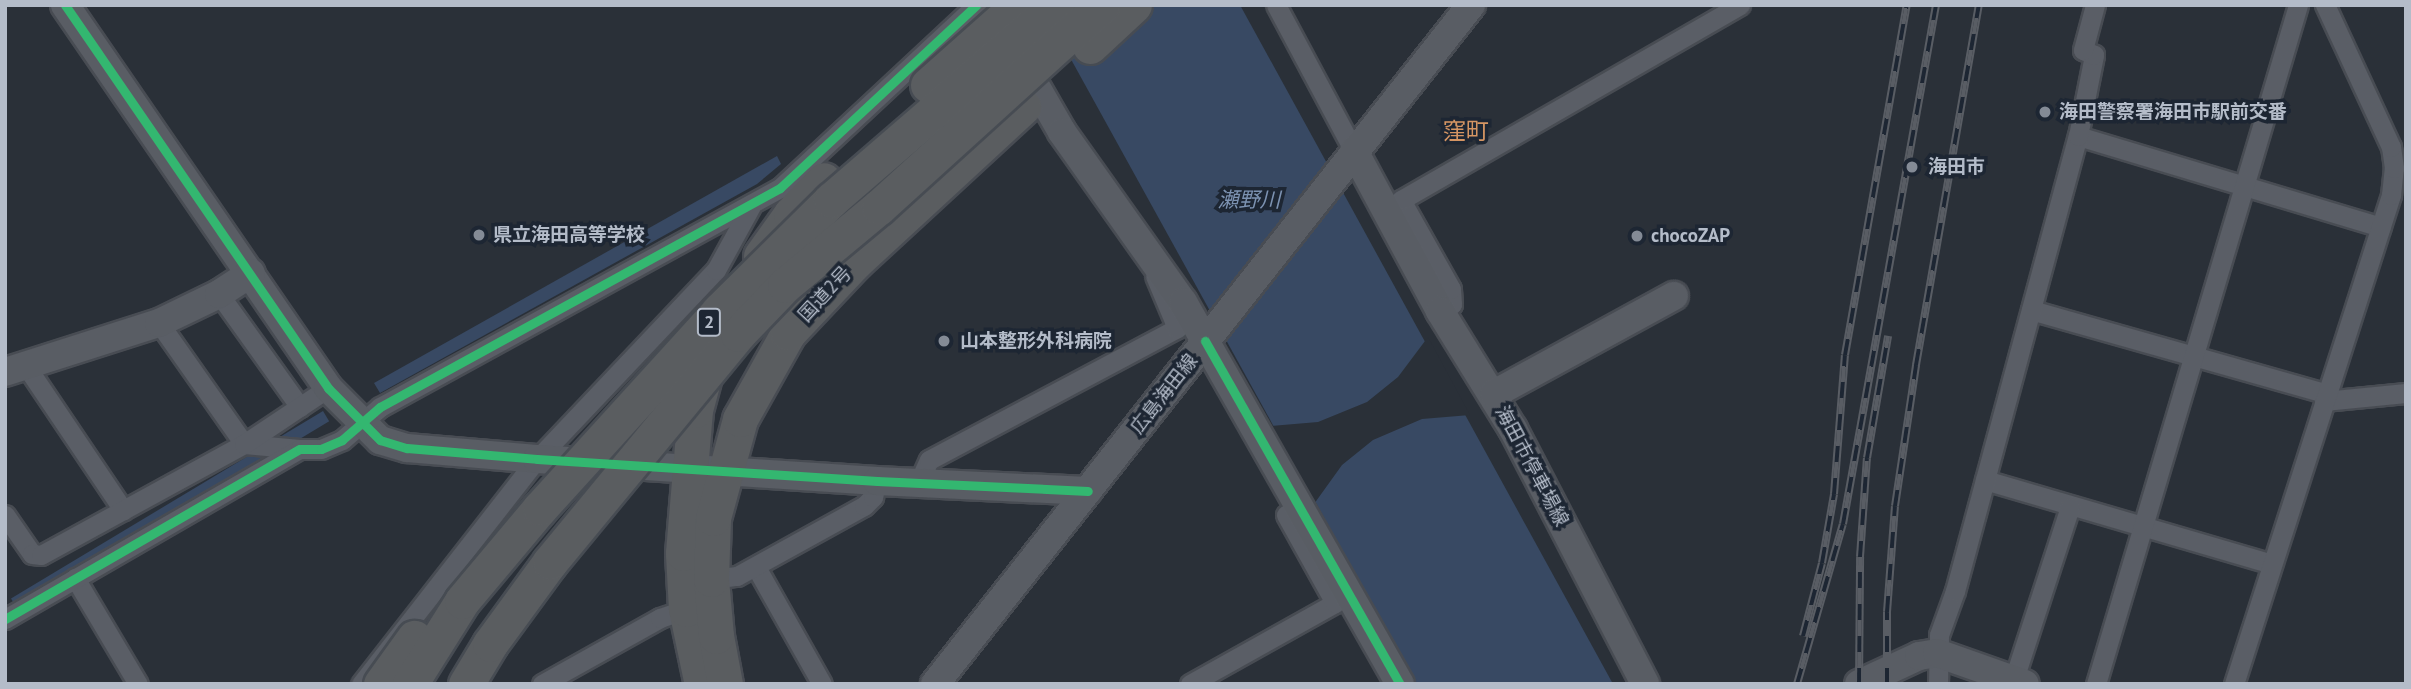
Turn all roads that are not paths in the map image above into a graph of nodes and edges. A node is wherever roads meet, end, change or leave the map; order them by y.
1 (976, 5) edge
2 (989, 5) edge
3 (1018, 5) edge
4 (1057, 5) edge
5 (1102, 5) edge
6 (1134, 5) edge
7 (1471, 5) edge
8 (1740, 5) edge
9 (2095, 5) edge
10 (2298, 5) edge
11 (2325, 5) edge
12 (1277, 6) edge
13 (72, 8) edge
14 (2078, 135) junction
15 (1348, 159) junction
16 (2400, 166) edge
17 (2244, 184) junction
18 (828, 190) junction
19 (751, 206) junction
20 (2381, 227) junction
21 (1153, 257) junction
22 (251, 273) junction
23 (219, 294) junction
24 (1674, 296) dead end
25 (2031, 310) junction
26 (1440, 311) junction
27 (159, 323) junction
28 (1212, 330) junction
29 (2192, 356) junction
30 (15, 369) edge
31 (327, 388) junction
32 (2406, 393) edge
33 (1494, 394) junction
34 (2325, 397) junction
35 (300, 407) junction
36 (360, 424) junction
37 (656, 430) junction
38 (250, 445) junction
39 (295, 449) junction
40 (537, 459) junction
41 (635, 465) junction
42 (707, 471) junction
43 (1985, 480) junction
44 (877, 481) junction
45 (919, 482) junction
46 (179, 483) junction
47 (1088, 491) junction
48 (193, 506) junction
49 (2070, 507) junction
50 (123, 510) junction
51 (5, 515) edge
52 (1286, 515) dead end
53 (2143, 526) junction
54 (1318, 555) junction
55 (2272, 564) junction
56 (756, 567) junction
57 (75, 578) junction
58 (711, 579) junction
59 (686, 608) junction
60 (5, 619) edge
61 (716, 636) junction
62 (1937, 653) junction
63 (2020, 682) edge
64 (138, 684) edge
65 (361, 684) edge
66 (381, 684) edge
67 (410, 684) edge
68 (439, 684) edge
69 (466, 684) edge
70 (475, 684) edge
71 (542, 684) edge
72 (701, 684) edge
73 (725, 684) edge
74 (743, 684) edge
75 (822, 684) edge
76 (935, 684) edge
77 (1191, 684) edge
78 (1399, 684) edge
79 (1645, 684) edge
80 (1859, 684) edge
81 (1938, 684) edge
82 (2096, 684) edge
83 (2234, 684) edge

1 - 19 street
2 - 21 street
3 - 18 highway, 国道2号 / 2, bridge
4 - 18 highway, 2, bridge
5 - 37 highway, 2, bridge
6 - 42 highway, 国道2号 / 2, bridge
7 - 15 street, 広島海田線
8 - 26 street
9 - 14 street
10 - 17 street
11 - 16 street
12 - 15 street
13 - 22 street
14 - 17 street
14 - 25 street
15 - 26 street
15 - 28 street, 広島海田線
16 - 20 street
17 - 20 street
17 - 29 street
18 - 42 highway, 国道2号 / 2
18 - 66 highway, bridge
18 - 67 highway, 2, bridge
19 - 36 street
19 - 40 street
20 - 34 street
21 - 28 street
21 - 45 street
22 - 23 street
22 - 31 street
23 - 27 street
23 - 35 street
24 - 33 street, 海田市停車場線
25 - 29 street
25 - 43 street
26 - 33 street
27 - 30 street
27 - 38 street
28 - 47 street, 広島海田線
28 - 54 street
29 - 34 street
29 - 53 street
30 - 50 street
31 - 35 street
31 - 36 street
32 - 34 street
33 - 79 street, 海田市停車場線
34 - 55 street
35 - 38 street
36 - 39 street
36 - 40 street
37 - 68 highway, 2, bridge
37 - 69 highway, bridge
38 - 39 street
38 - 46 street
39 - 48 street
40 - 41 street
40 - 65 street
41 - 42 street
41 - 70 street
42 - 44 street
42 - 58 highway, 国道2号 / 2
42 - 59 highway, 国道2号 / 2
43 - 49 street
43 - 62 street
44 - 45 street
44 - 56 street
45 - 47 street
46 - 48 street
46 - 50 street
47 - 76 street, 広島海田線
48 - 57 street
49 - 53 street
49 - 63 street
50 - 51 street
52 - 54 street
53 - 55 street
53 - 82 street
54 - 77 street
54 - 78 street
55 - 83 street
56 - 58 street
56 - 75 street
57 - 60 street
57 - 64 street
58 - 61 highway, 国道2号 / 2
59 - 71 street
59 - 72 highway, 国道2号 / 2
61 - 73 highway, 国道2号 / 2
61 - 74 highway
62 - 63 street
62 - 80 street
62 - 81 street

